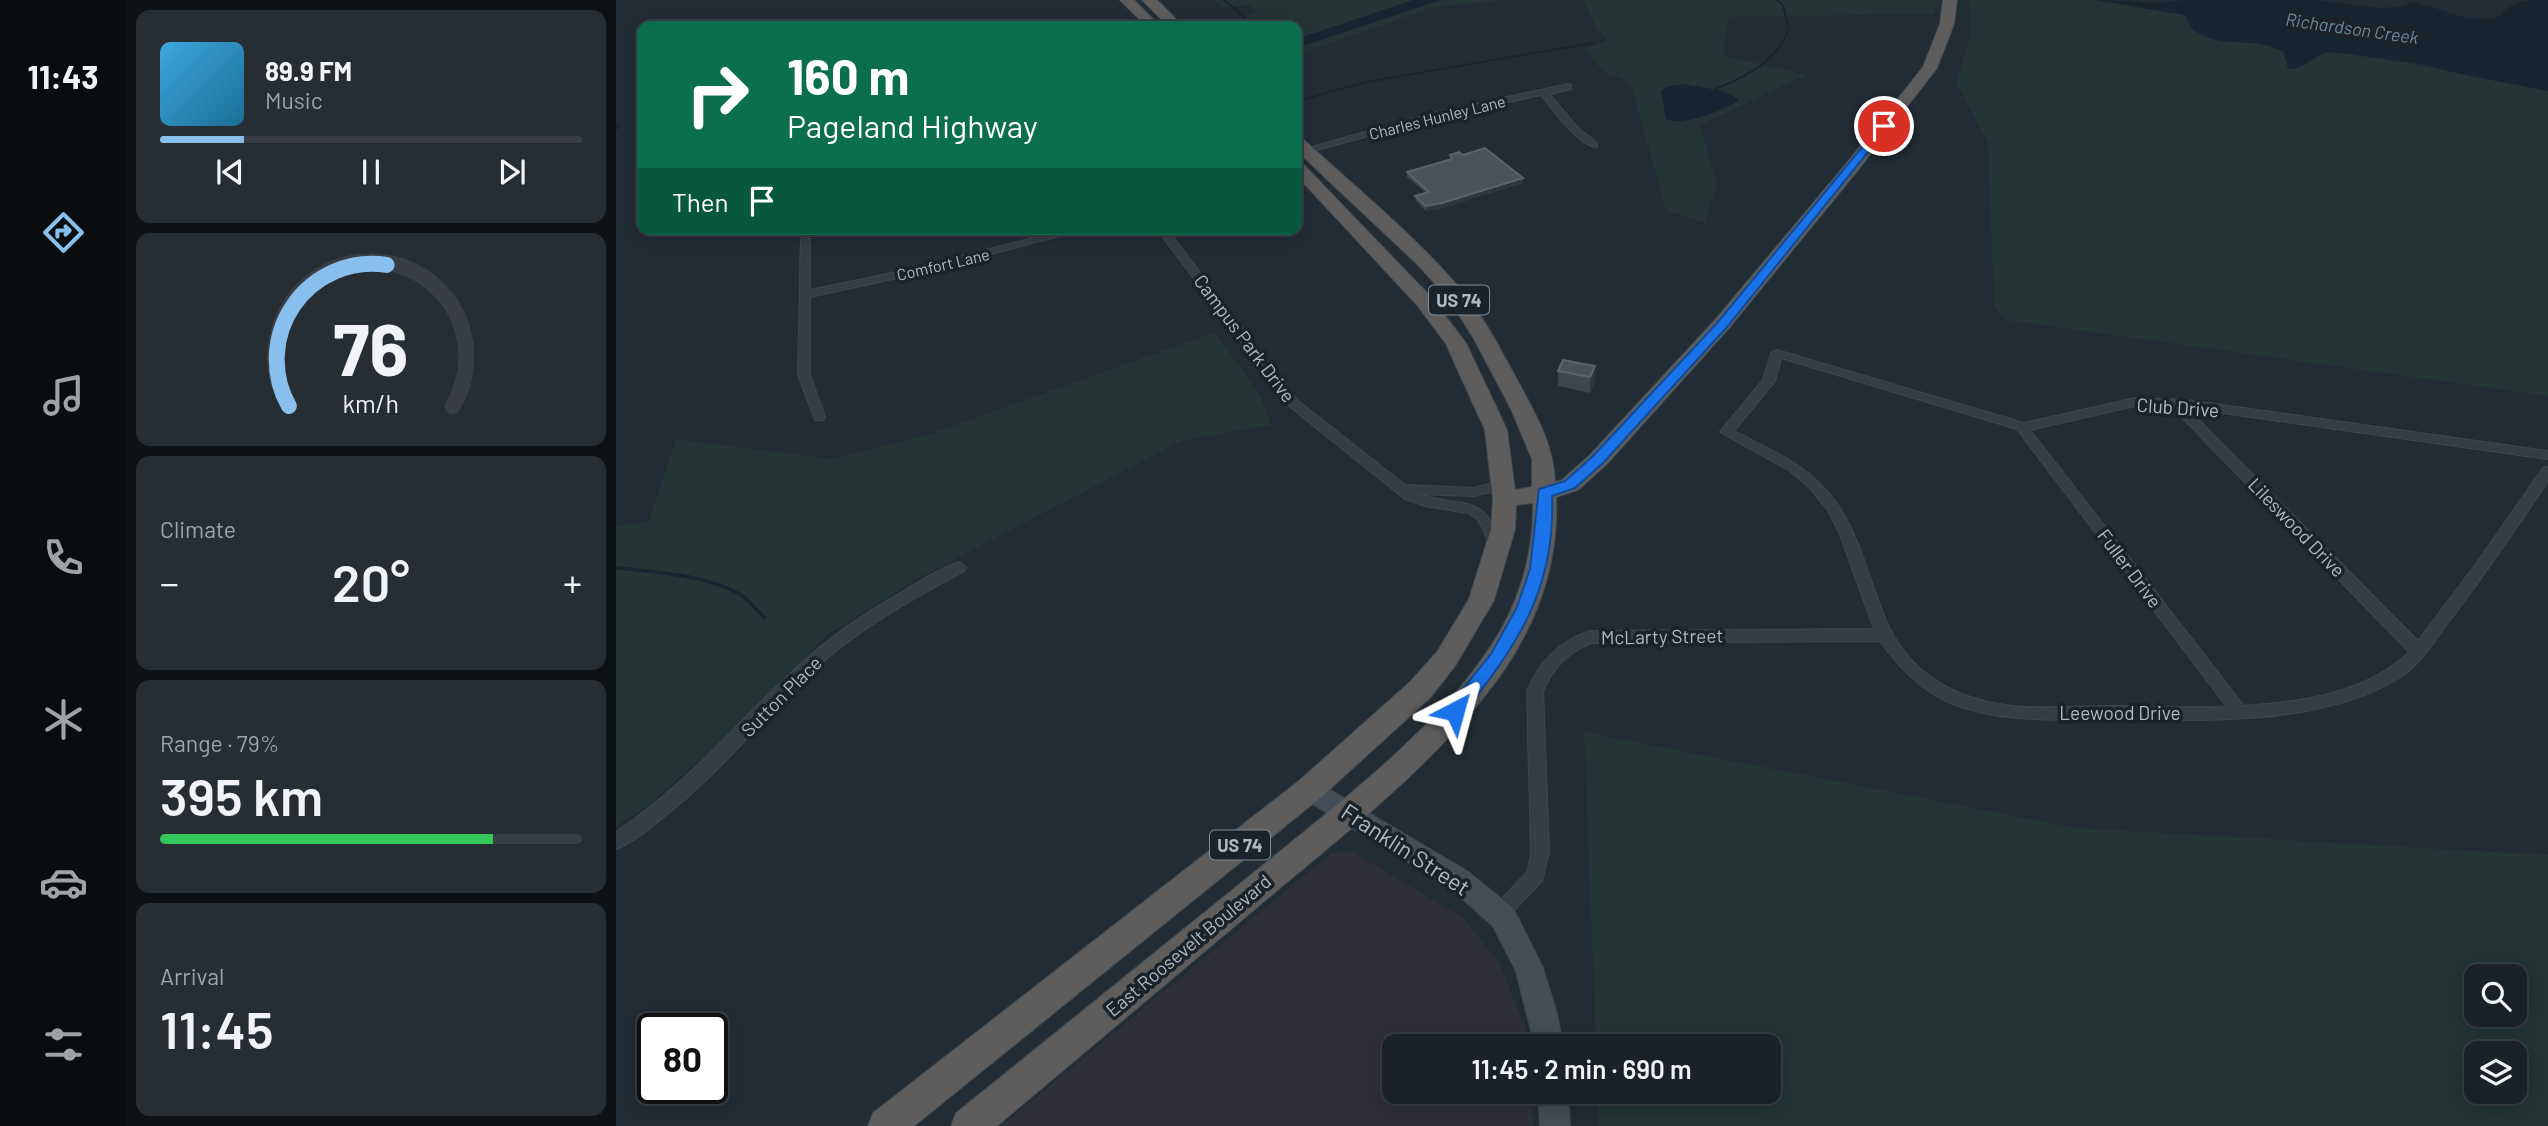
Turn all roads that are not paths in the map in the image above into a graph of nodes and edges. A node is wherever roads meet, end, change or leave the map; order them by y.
1 (1127, 0) edge
2 (1142, 0) edge
3 (1950, 0) edge
4 (1153, 5) edge
5 (1148, 21) edge
6 (1171, 21) edge
7 (1568, 87) dead end
8 (1544, 93) junction
9 (1594, 145) dead end
10 (1302, 153) edge
11 (1302, 156) edge
12 (1302, 158) edge
13 (1057, 235) edge
14 (1167, 235) edge
15 (805, 239) dead end
16 (1385, 259) junction
17 (804, 295) junction
18 (1463, 306) junction
19 (1433, 313) junction
20 (1518, 400) junction
21 (2176, 404) junction
22 (819, 418) dead end
23 (2021, 426) junction
24 (1726, 432) joint
25 (2548, 455) edge
26 (2548, 471) edge
27 (1404, 490) junction
28 (1504, 492) junction
29 (1544, 493) junction
30 (1497, 549) junction
31 (959, 567) dead end
32 (1883, 635) junction
33 (2418, 650) junction
34 (2239, 711) junction
35 (1310, 789) junction
36 (1349, 812) junction
37 (616, 841) edge
38 (1500, 913) junction
39 (1547, 1034) edge
40 (1554, 1104) edge
41 (886, 1126) edge
42 (969, 1126) edge
43 (1555, 1126) edge

1 - 5 highway
2 - 4 highway
3 - 29 highway
4 - 6 highway
7 - 8 street, Charles Hunley Lane
8 - 9 street
8 - 10 street, Charles Hunley Lane
11 - 18 highway, East Roosevelt Boulevard / US 74
12 - 16 highway, US 74
13 - 17 street, Comfort Lane
14 - 27 street, Campus Park Drive
15 - 17 street
16 - 18 highway
16 - 19 highway, US 74
17 - 22 street
18 - 20 highway, East Roosevelt Boulevard / US 74
19 - 20 highway
19 - 28 highway, US 74
20 - 29 highway, East Roosevelt Boulevard / US 74
21 - 23 street, Club Drive
21 - 25 street, Club Drive
21 - 33 street, Lileswood Drive
23 - 24 street, Club Drive
23 - 34 street, Fuller Drive
24 - 32 street, Leewood Drive
26 - 33 street, Leewood Drive
27 - 28 street
27 - 30 street, Campus Park Drive
28 - 29 highway
28 - 30 highway, US 74
29 - 36 highway, East Roosevelt Boulevard / US 74
30 - 35 highway, US 74
31 - 37 street, Sutton Place
32 - 34 street, Leewood Drive
32 - 38 street, McLarty Street
33 - 34 street, Leewood Drive
35 - 36 main road, Franklin Street
35 - 41 highway, US 74
36 - 38 main road, Franklin Street
36 - 42 highway, East Roosevelt Boulevard / US 74
38 - 39 main road
40 - 43 main road

